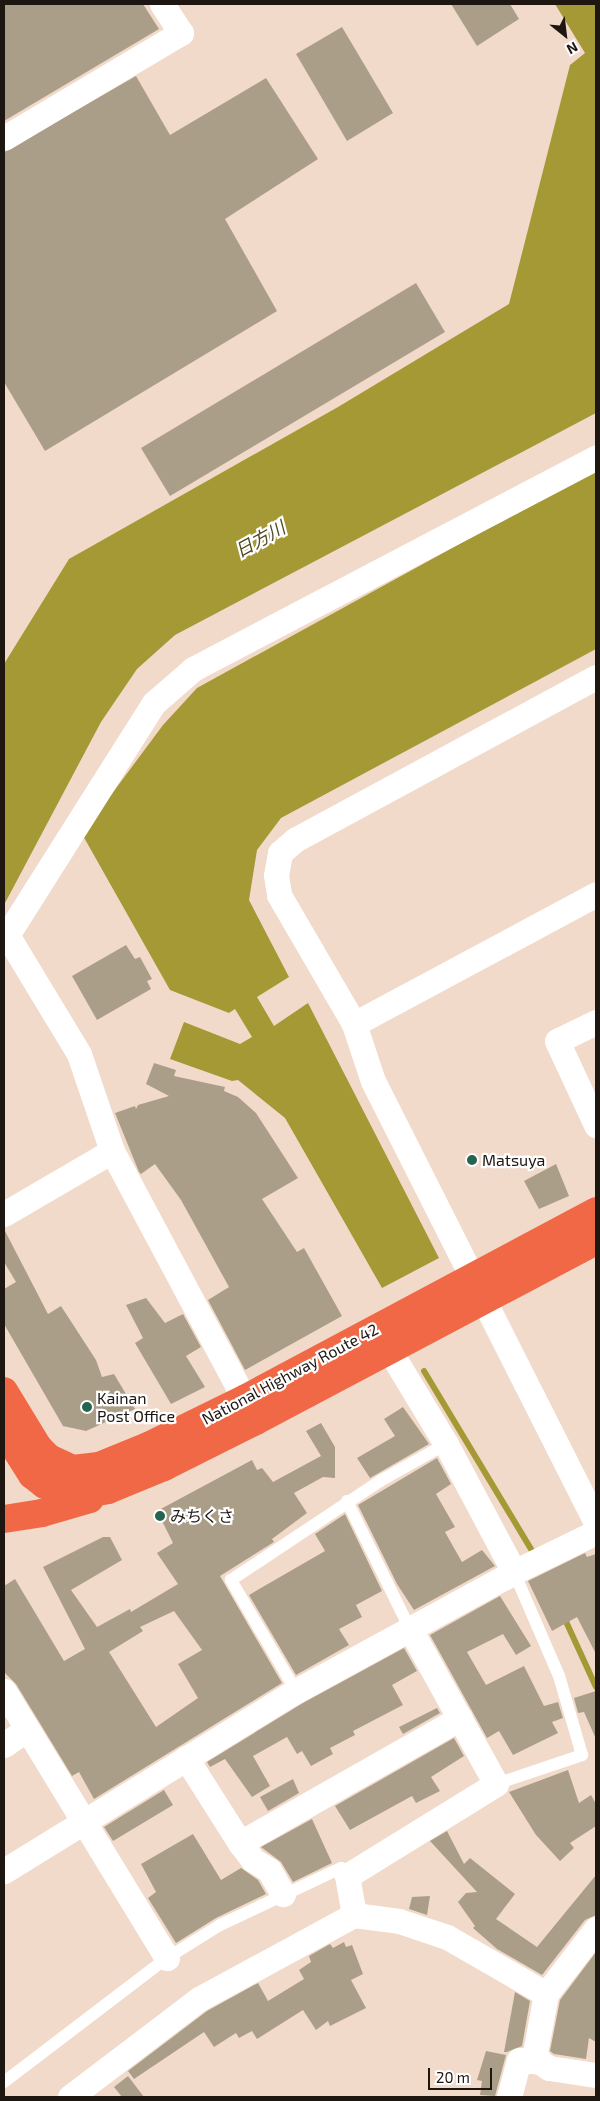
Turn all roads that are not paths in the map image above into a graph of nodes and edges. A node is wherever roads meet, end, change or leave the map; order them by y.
1 (162, 4) edge
2 (4, 138) edge
3 (596, 457) edge
4 (596, 677) edge
5 (596, 894) edge
6 (5, 938) edge
7 (596, 1022) edge
8 (354, 1024) junction
9 (596, 1125) edge
10 (112, 1151) junction
11 (596, 1211) edge
12 (4, 1214) edge
13 (596, 1241) edge
14 (479, 1288) junction
15 (383, 1340) junction
16 (4, 1391) edge
17 (251, 1410) junction
18 (8, 1437) edge
19 (446, 1444) junction
20 (116, 1474) junction
21 (55, 1490) junction
22 (347, 1502) junction
23 (4, 1516) edge
24 (596, 1522) edge
25 (596, 1532) edge
26 (514, 1572) junction
27 (410, 1629) junction
28 (296, 1691) junction
29 (4, 1692) edge
30 (460, 1718) junction
31 (27, 1729) junction
32 (4, 1745) edge
33 (186, 1758) junction
34 (496, 1784) junction
35 (83, 1821) junction
36 (240, 1843) junction
37 (4, 1871) edge
38 (346, 1876) junction
39 (283, 1894) junction
40 (354, 1915) junction
41 (596, 1929) edge
42 (167, 1958) junction
43 (546, 1994) junction
44 (541, 2062) junction
45 (596, 2075) edge
46 (4, 2082) edge
47 (70, 2097) edge
48 (509, 2097) edge

1 - 2 street
3 - 6 street
4 - 8 street
5 - 8 street
6 - 10 street
7 - 9 street
8 - 14 street
10 - 12 street
10 - 17 street
11 - 14 highway, National Highway Route 42
13 - 14 highway, National Highway Route 42
14 - 15 highway, National Highway Route 42
14 - 24 street
15 - 17 highway, National Highway Route 42
15 - 19 street
16 - 20 highway, National Highway Route 42
17 - 20 highway, National Highway Route 42
18 - 21 highway
18 - 23 highway
19 - 22 lane
19 - 26 street
20 - 21 highway
20 - 23 highway
21 - 23 highway
22 - 27 lane
22 - 28 lane
25 - 26 street
26 - 27 street
26 - 34 lane
27 - 28 street
27 - 30 street
28 - 33 street
29 - 31 street
30 - 34 street
30 - 36 street
31 - 32 street
31 - 35 street
33 - 35 street
33 - 36 street
34 - 38 street
35 - 37 street
35 - 42 street
36 - 39 street
38 - 39 lane
38 - 40 street
39 - 42 lane
40 - 43 street
40 - 47 street
41 - 43 street
42 - 46 lane
43 - 44 street
44 - 45 street
44 - 48 street

